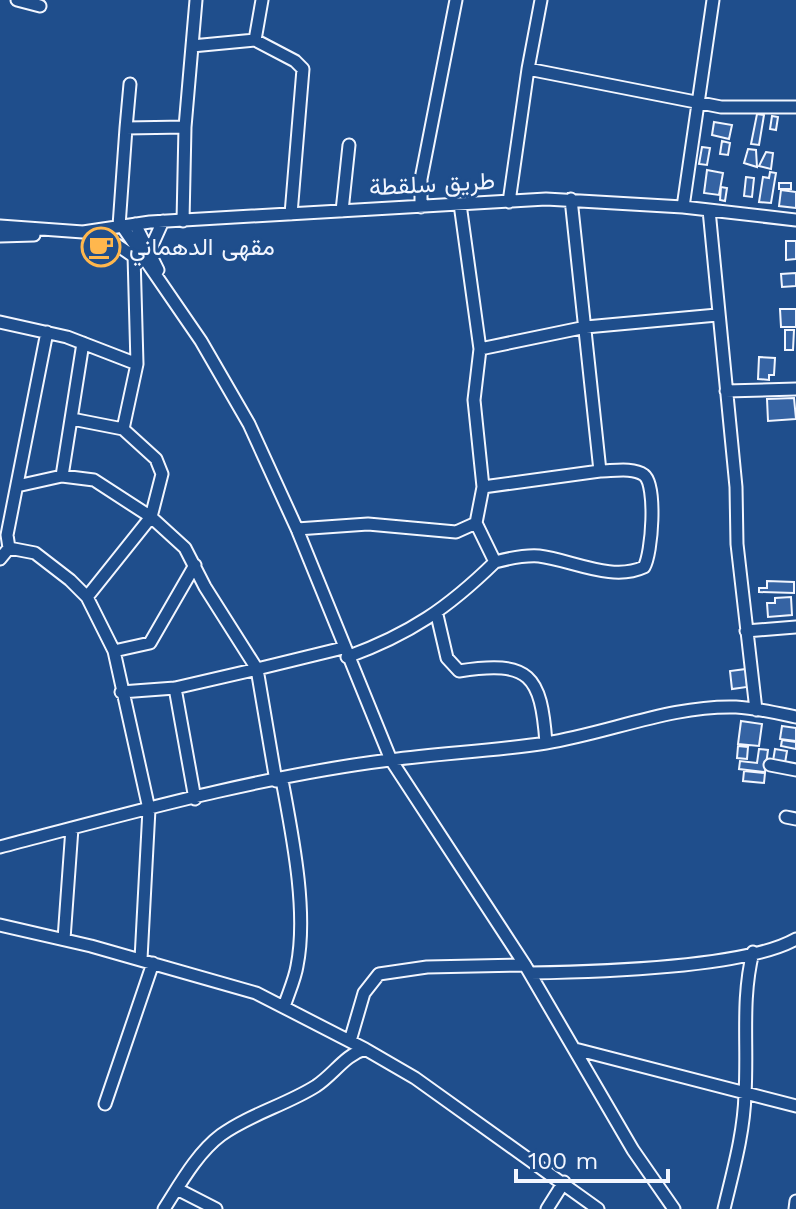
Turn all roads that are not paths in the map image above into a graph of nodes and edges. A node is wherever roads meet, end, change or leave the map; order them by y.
1 (17, 0) edge
2 (196, 0) edge
3 (262, 0) edge
4 (456, 0) edge
5 (541, 0) edge
6 (713, 0) edge
7 (40, 6) dead end
8 (255, 40) junction
9 (192, 46) junction
10 (528, 69) junction
11 (130, 84) dead end
12 (696, 102) junction
13 (796, 107) edge
14 (185, 127) junction
15 (126, 128) junction
16 (349, 145) dead end
17 (571, 199) junction
18 (509, 202) junction
19 (460, 204) junction
20 (421, 207) junction
21 (683, 207) junction
22 (709, 210) junction
23 (342, 211) junction
24 (291, 214) junction
25 (796, 220) edge
26 (163, 221) junction
27 (183, 221) junction
28 (135, 224) junction
29 (0, 226) edge
30 (121, 226) junction
31 (77, 232) junction
32 (0, 236) edge
33 (149, 252) junction
34 (134, 255) junction
35 (151, 270) junction
36 (169, 292) junction
37 (717, 315) junction
38 (0, 322) edge
39 (586, 327) junction
40 (47, 332) junction
41 (83, 343) junction
42 (480, 349) junction
43 (137, 364) junction
44 (796, 389) edge
45 (726, 391) junction
46 (72, 419) junction
47 (123, 429) junction
48 (600, 471) junction
49 (62, 476) junction
50 (17, 486) junction
51 (483, 487) junction
52 (151, 517) junction
53 (476, 523) junction
54 (297, 529) junction
55 (9, 548) junction
56 (0, 559) edge
57 (495, 562) junction
58 (195, 565) junction
59 (87, 597) junction
60 (437, 615) junction
61 (796, 627) edge
62 (746, 631) junction
63 (114, 651) junction
64 (345, 653) junction
65 (257, 669) junction
66 (175, 688) junction
67 (121, 692) junction
68 (756, 710) junction
69 (796, 717) edge
70 (546, 743) junction
71 (391, 760) junction
72 (770, 765) dead end
73 (796, 770) edge
74 (279, 780) junction
75 (195, 799) junction
76 (149, 809) junction
77 (72, 828) junction
78 (0, 847) edge
79 (0, 925) edge
80 (64, 939) junction
81 (796, 939) edge
82 (753, 952) junction
83 (141, 959) junction
84 (153, 963) junction
85 (528, 969) junction
86 (284, 1007) junction
87 (350, 1041) junction
88 (365, 1049) junction
89 (575, 1049) junction
90 (746, 1092) junction
91 (105, 1104) dead end
92 (796, 1106) edge
93 (564, 1182) junction
94 (177, 1189) junction
95 (796, 1201) edge
96 (164, 1209) edge
97 (216, 1209) edge
98 (547, 1209) edge
99 (598, 1209) edge
100 (674, 1209) edge
101 (724, 1209) edge
102 (795, 1209) edge

1 - 7 street
2 - 9 street
3 - 8 street
4 - 20 street
5 - 10 street
6 - 12 street
8 - 9 street
8 - 24 street
9 - 14 street
10 - 12 street
10 - 18 street
11 - 15 street
12 - 13 street
12 - 21 street
14 - 15 street
14 - 27 street
15 - 30 street
16 - 23 street
17 - 18 street, طريق سلقطة
17 - 21 street, طريق سلقطة
17 - 39 street
18 - 19 street, طريق سلقطة
19 - 20 street, طريق سلقطة
19 - 42 street
20 - 23 street, طريق سلقطة
21 - 22 street, طريق سلقطة
22 - 25 street, طريق سلقطة
22 - 37 street
23 - 24 street, طريق سلقطة
24 - 27 street, طريق سلقطة
26 - 27 street, طريق سلقطة
26 - 28 street, طريق سلقطة
26 - 33 street
28 - 30 street, طريق سلقطة
28 - 33 street
29 - 31 street, طريق سلقطة
30 - 31 street, طريق سلقطة
30 - 35 street
31 - 32 street, طريق سلقطة
31 - 34 street
33 - 36 street
34 - 35 street
34 - 43 street
35 - 36 street
36 - 54 street
37 - 39 street
37 - 45 street
38 - 40 street
39 - 42 street
39 - 48 street
40 - 41 street
40 - 50 street
41 - 43 street
41 - 46 street
42 - 51 street
43 - 47 street
44 - 45 street
45 - 62 street
46 - 47 street
46 - 49 street
47 - 52 street
48 - 51 street
48 - 57 street
49 - 50 street
49 - 52 street
50 - 55 street
51 - 53 street
52 - 58 street
52 - 59 street
53 - 54 street
53 - 57 street
54 - 64 street
55 - 56 street
55 - 59 street
57 - 60 street
58 - 63 street
58 - 65 street
59 - 63 street
60 - 64 street
60 - 70 street
61 - 62 street
62 - 68 street
63 - 67 street
64 - 65 street
64 - 71 street
65 - 66 street
65 - 74 street
66 - 67 street
66 - 75 street
67 - 76 street
68 - 69 street
68 - 70 street
70 - 71 street
71 - 74 street
71 - 85 street
72 - 73 street
74 - 75 street
74 - 86 street
75 - 76 street
76 - 77 street
76 - 83 street
77 - 78 street
77 - 80 street
79 - 80 street
80 - 83 street
81 - 82 street
82 - 85 street
82 - 90 street
83 - 84 street
84 - 86 street
84 - 91 street
85 - 87 street
85 - 89 street
86 - 87 street
87 - 88 street
88 - 93 street
88 - 94 street
89 - 90 street
89 - 100 street
90 - 92 street
90 - 101 street
93 - 98 street
93 - 99 street
94 - 96 street
94 - 97 street
95 - 102 street

